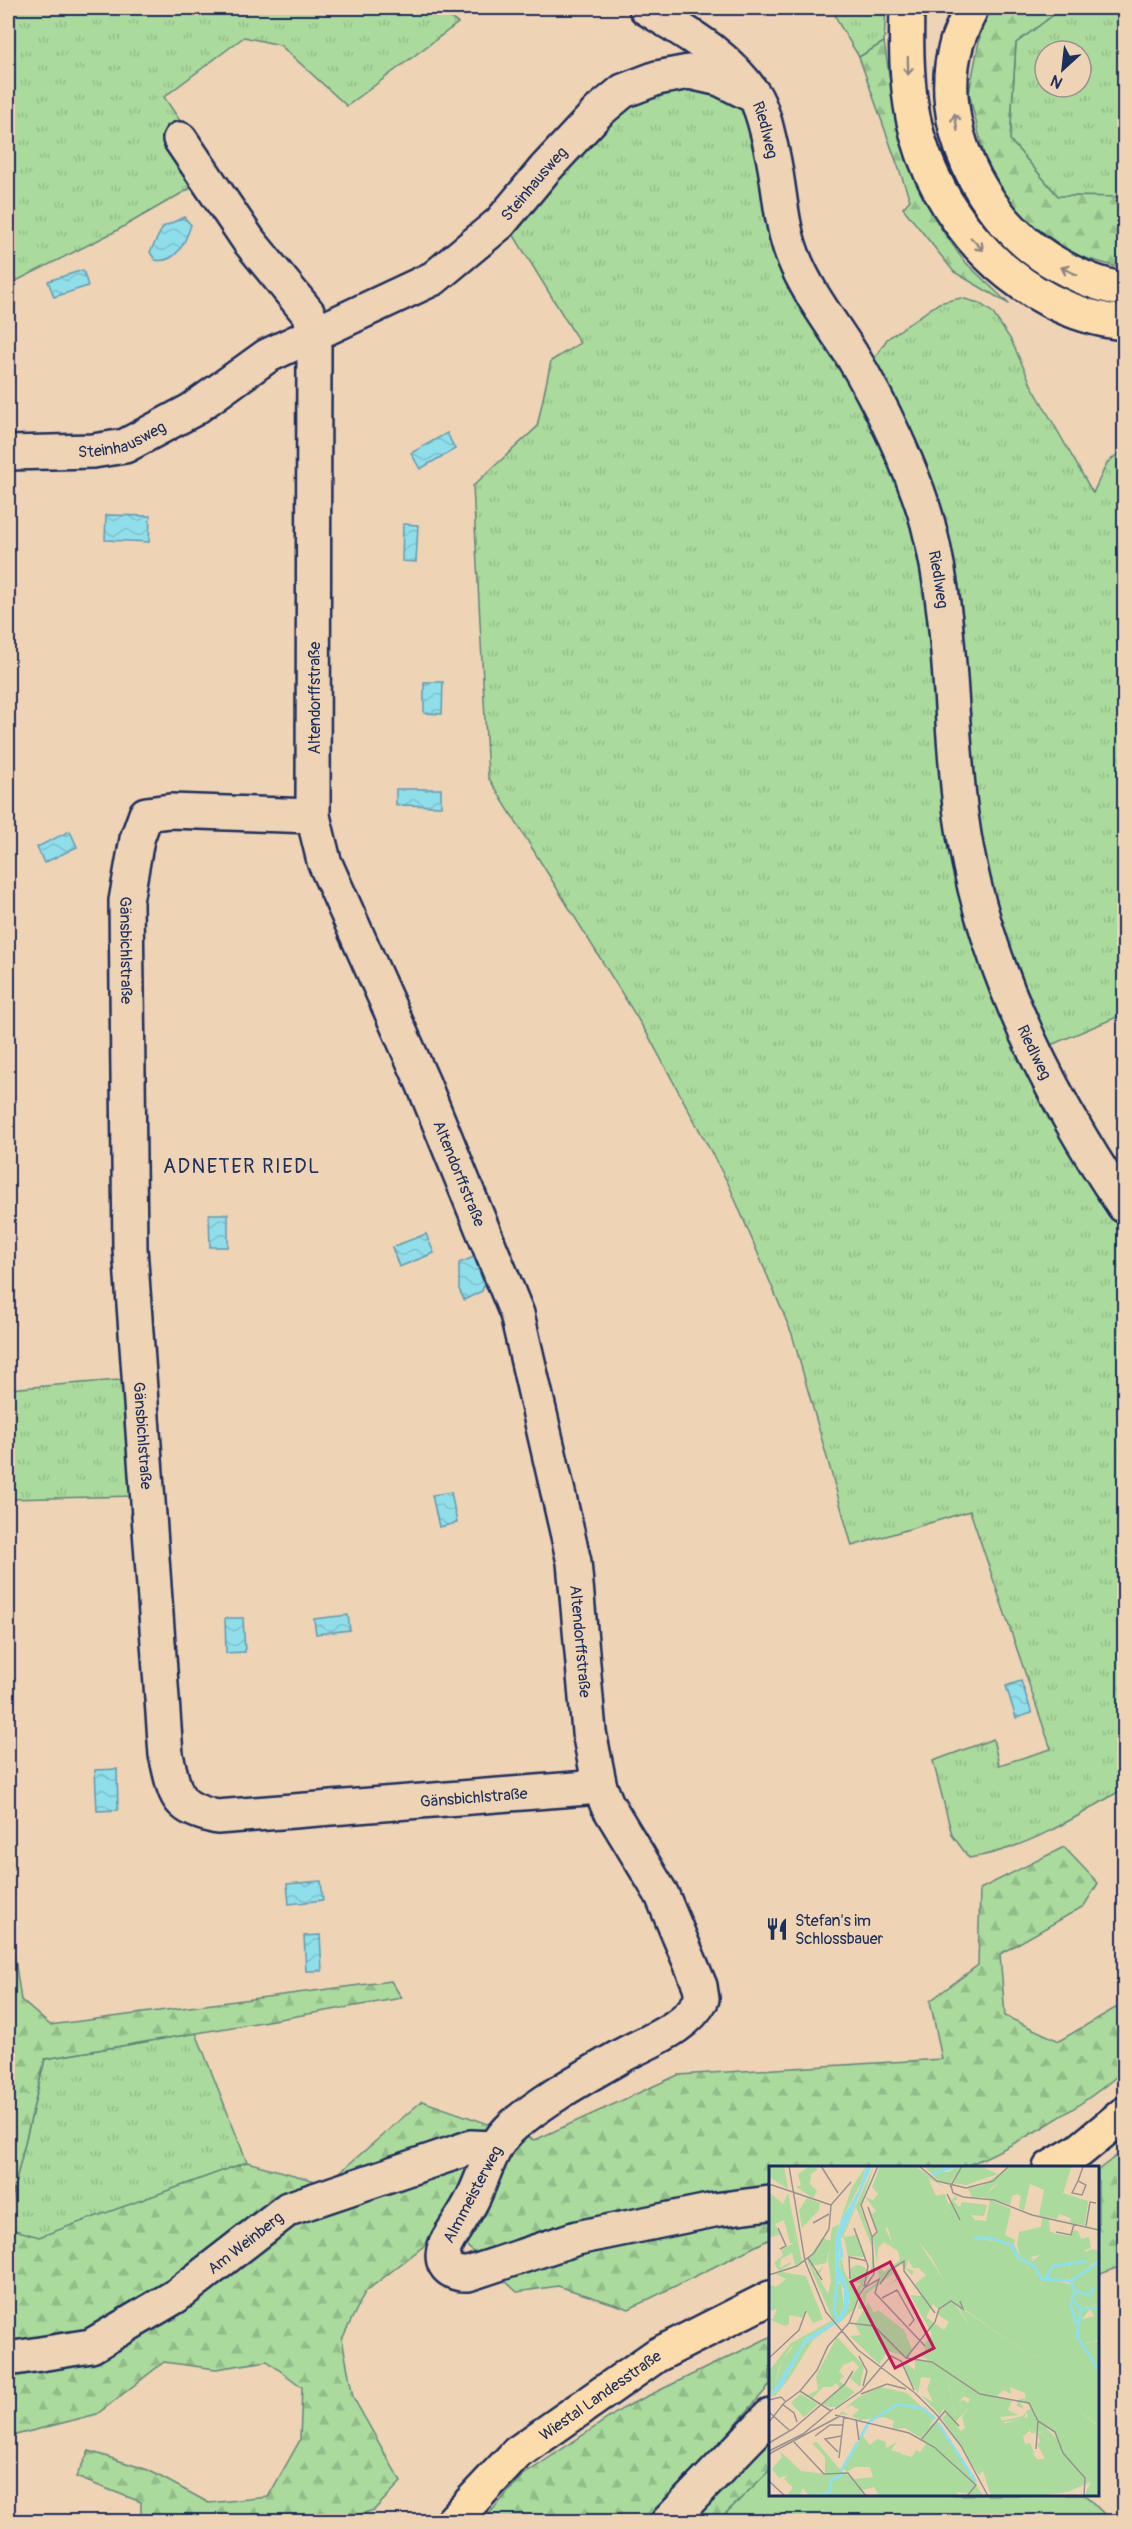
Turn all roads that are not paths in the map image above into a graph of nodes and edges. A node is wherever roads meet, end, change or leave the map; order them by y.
1 (646, 8) edge
2 (907, 8) edge
3 (971, 8) edge
4 (755, 96) junction
5 (180, 139) dead end
6 (1125, 289) edge
7 (1125, 323) edge
8 (314, 332) junction
9 (8, 453) edge
10 (314, 816) junction
11 (1125, 1206) edge
12 (600, 1787) junction
13 (702, 1999) joint
14 (1125, 2114) edge
15 (494, 2148) junction
16 (1053, 2166) edge
17 (769, 2203) edge
18 (769, 2299) edge
19 (8, 2359) edge
20 (769, 2418) edge
21 (452, 2522) edge
22 (668, 2522) edge

1 - 4 street, Riedlweg
2 -> 7 main road
6 -> 3 main road
4 - 8 street, Steinhausweg
4 - 11 street, Riedlweg
5 - 8 street
8 - 9 street, Steinhausweg
8 - 10 street, Altendorffstraße
10 - 12 street, Altendorffstraße
10 - 12 street, Gänsbichlstraße
12 - 13 street, Altendorffstraße
13 - 15 street, Almmeisterweg
14 - 16 main road
15 - 17 street, Almmeisterweg
15 - 19 street, Am Weinberg
18 - 21 main road, Wiestal Landesstraße
20 - 22 street

